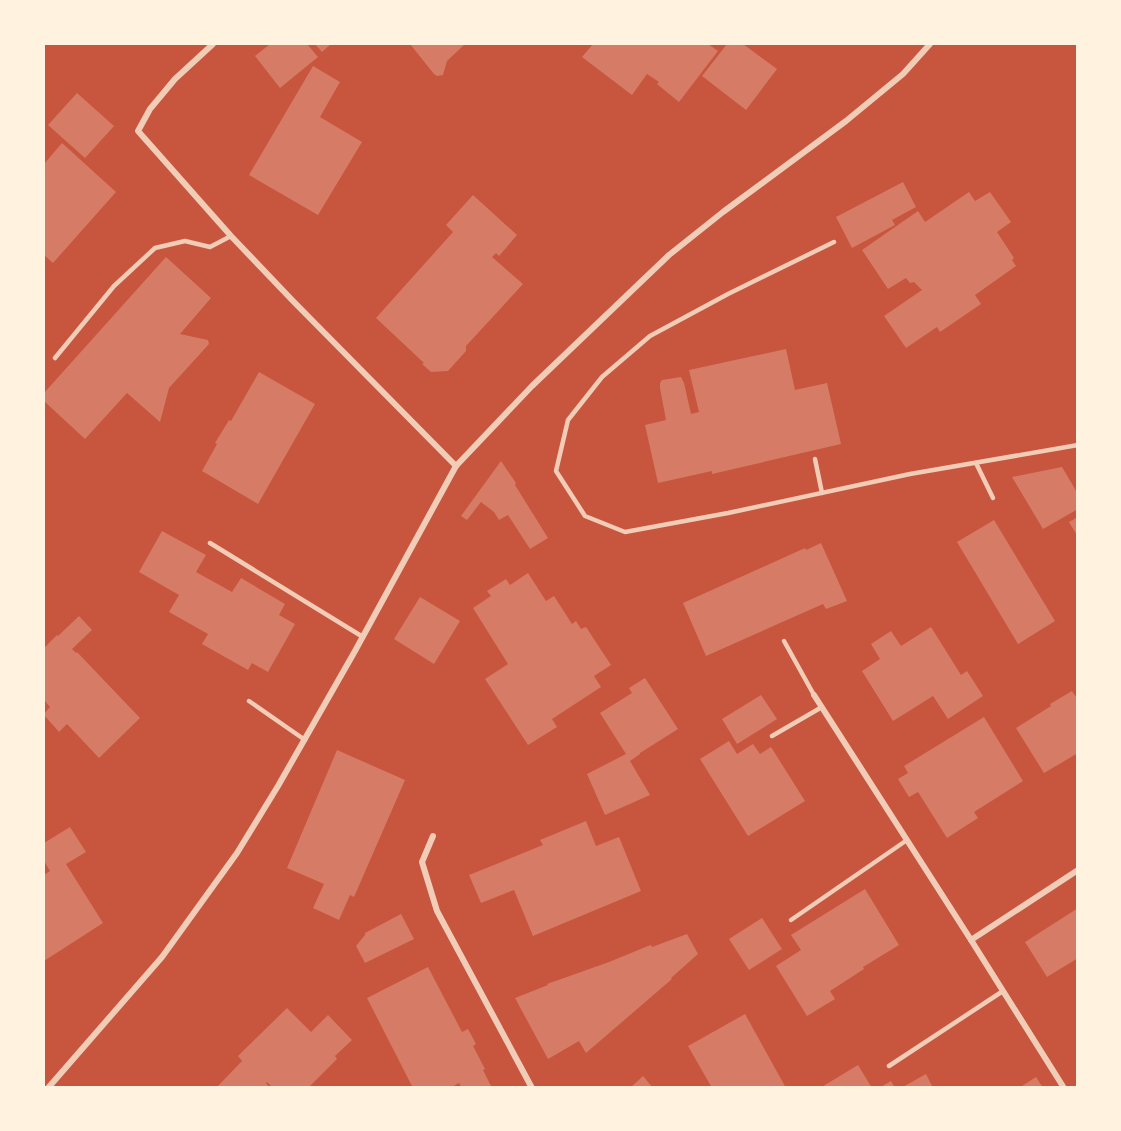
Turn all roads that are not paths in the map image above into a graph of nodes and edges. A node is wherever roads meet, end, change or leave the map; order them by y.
1 (213, 44) edge
2 (930, 44) edge
3 (231, 236) junction
4 (834, 242) dead end
5 (56, 358) dead end
6 (1077, 445) edge
7 (815, 459) dead end
8 (975, 463) junction
9 (456, 466) junction
10 (822, 493) junction
11 (993, 498) dead end
12 (210, 543) dead end
13 (363, 637) junction
14 (784, 641) dead end
15 (814, 695) joint
16 (249, 700) dead end
17 (822, 707) junction
18 (772, 736) dead end
19 (305, 740) junction
20 (434, 836) dead end
21 (907, 840) junction
22 (1077, 870) edge
23 (791, 920) dead end
24 (971, 940) junction
25 (1003, 991) junction
26 (889, 1066) dead end
27 (48, 1088) edge
28 (532, 1088) edge
29 (1064, 1088) edge

1 - 3 street
2 - 9 street
3 - 5 lane
3 - 9 street
4 - 10 lane
6 - 8 lane
7 - 10 lane
8 - 10 lane
8 - 11 lane
9 - 13 street
12 - 13 lane
13 - 19 street
14 - 15 lane
15 - 17 street
16 - 19 lane
17 - 18 lane
17 - 21 street
19 - 27 street
20 - 28 street
21 - 23 lane
21 - 24 street
22 - 24 street
24 - 25 street
25 - 26 lane
25 - 29 street

